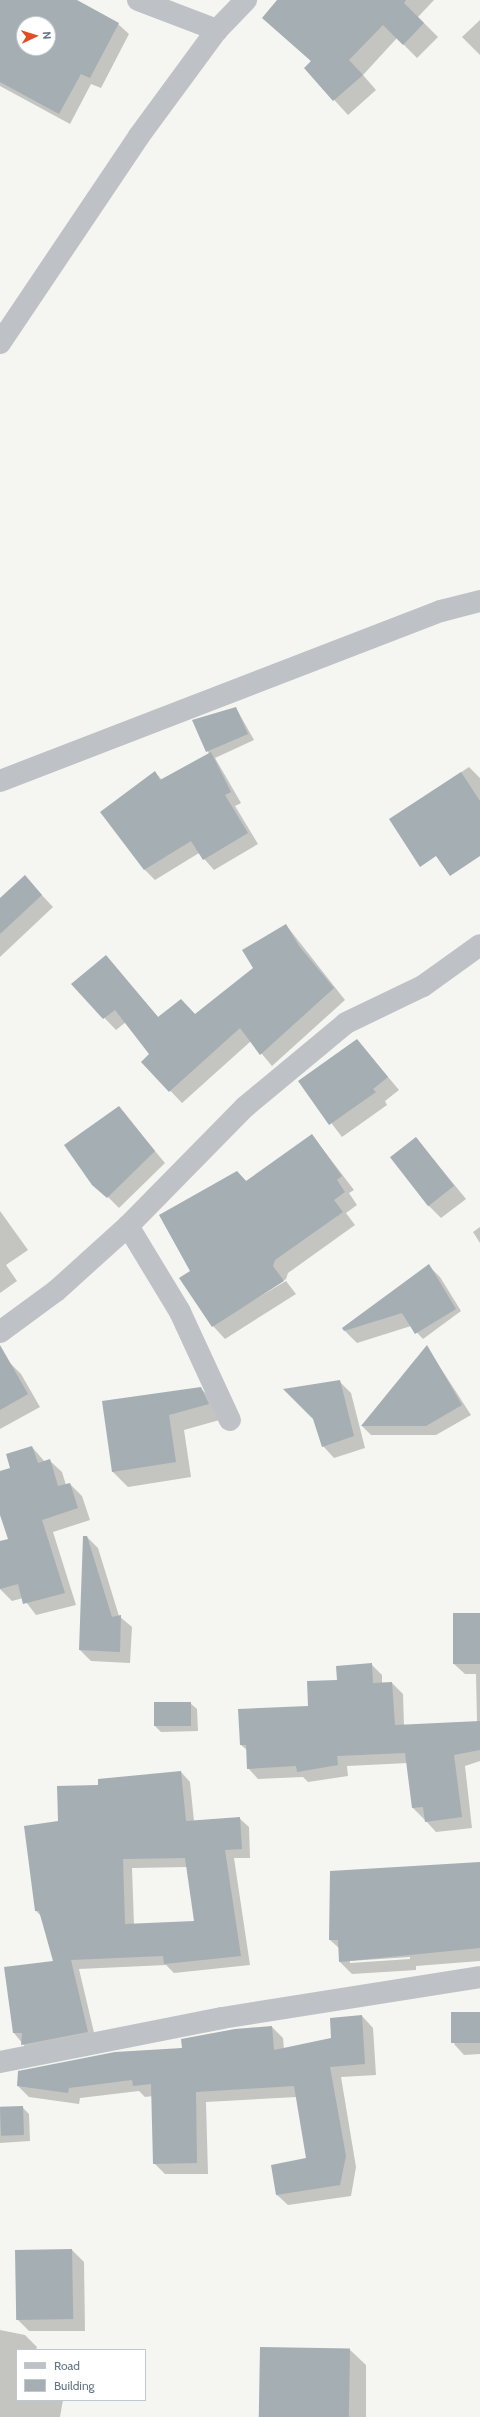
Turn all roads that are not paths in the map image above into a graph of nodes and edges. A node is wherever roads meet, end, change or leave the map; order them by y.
1 (138, 0) edge
2 (246, 0) edge
3 (217, 30) junction
4 (0, 343) edge
5 (480, 601) edge
6 (0, 782) edge
7 (480, 945) edge
8 (128, 1226) junction
9 (0, 1332) edge
10 (230, 1420) dead end
11 (480, 1977) edge
12 (0, 2062) edge

1 - 3 street
2 - 3 street
3 - 4 street
5 - 6 street
7 - 8 street
8 - 9 street
8 - 10 street
11 - 12 street

